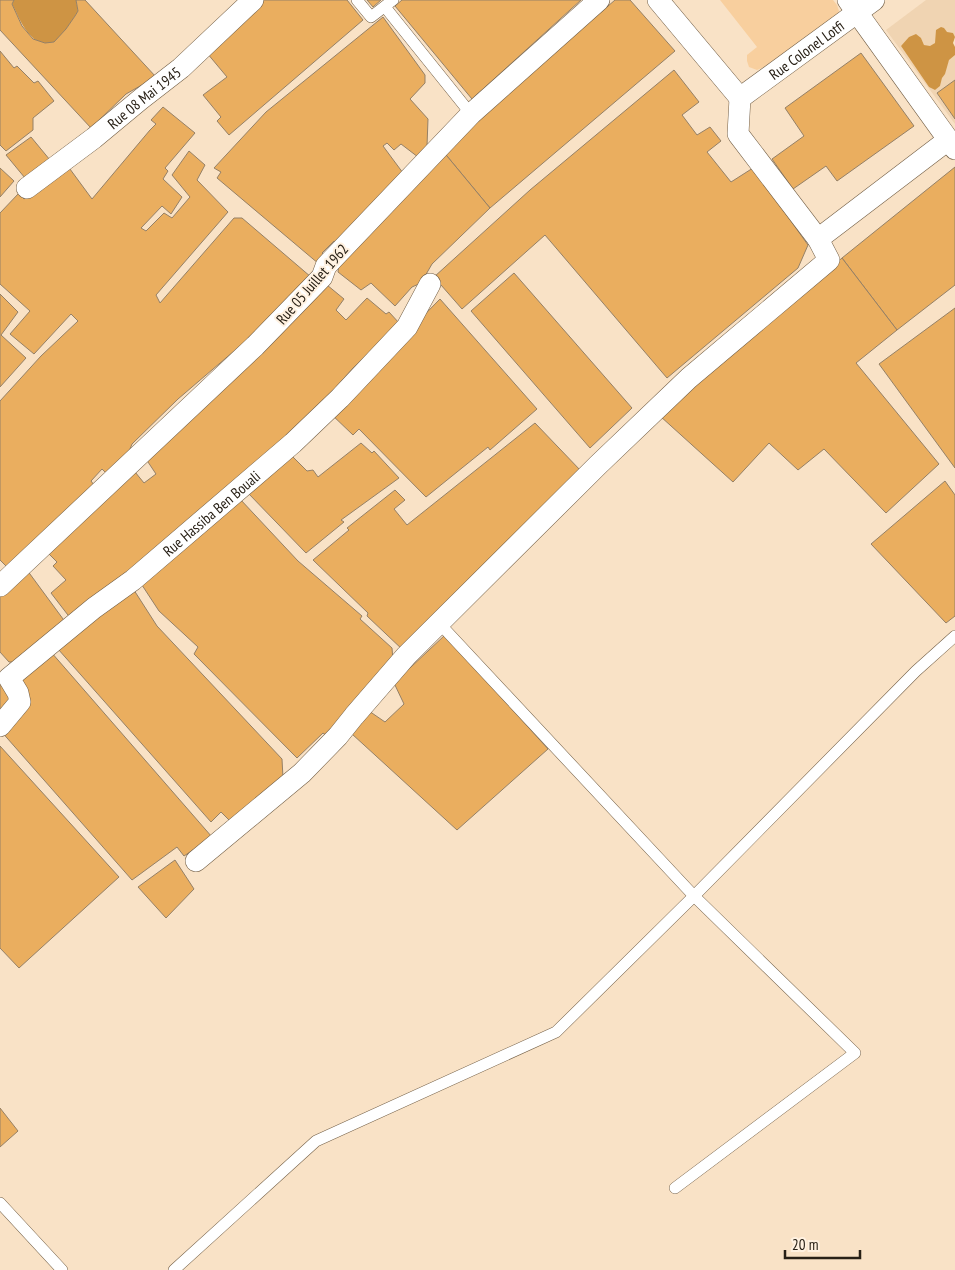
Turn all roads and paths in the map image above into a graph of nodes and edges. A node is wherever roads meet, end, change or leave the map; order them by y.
1 (253, 0) edge
2 (357, 0) edge
3 (599, 0) edge
4 (658, 0) edge
5 (389, 3) edge
6 (860, 4) edge
7 (740, 98) junction
8 (471, 114) junction
9 (951, 145) edge
10 (28, 188) dead end
11 (818, 239) junction
12 (430, 284) dead end
13 (0, 586) edge
14 (439, 623) junction
15 (955, 636) edge
16 (0, 726) edge
17 (196, 861) dead end
18 (694, 896) junction
19 (675, 1188) dead end
20 (0, 1203) edge
21 (62, 1270) edge
22 (174, 1270) edge

1 - 10 street, Rue 08 Mai 1945
2 - 5 lane
3 - 8 street, Rue 05 Juillet 1962
4 - 7 street
5 - 8 lane
6 - 7 street, Rue Colonel Lotfi
6 - 9 street
7 - 11 street
8 - 13 street, Rue 05 Juillet 1962
9 - 11 street
11 - 14 street
12 - 16 street, Rue Hassiba Ben Bouali
14 - 17 street
14 - 18 lane
15 - 18 lane
18 - 19 lane
18 - 22 lane
20 - 21 lane

